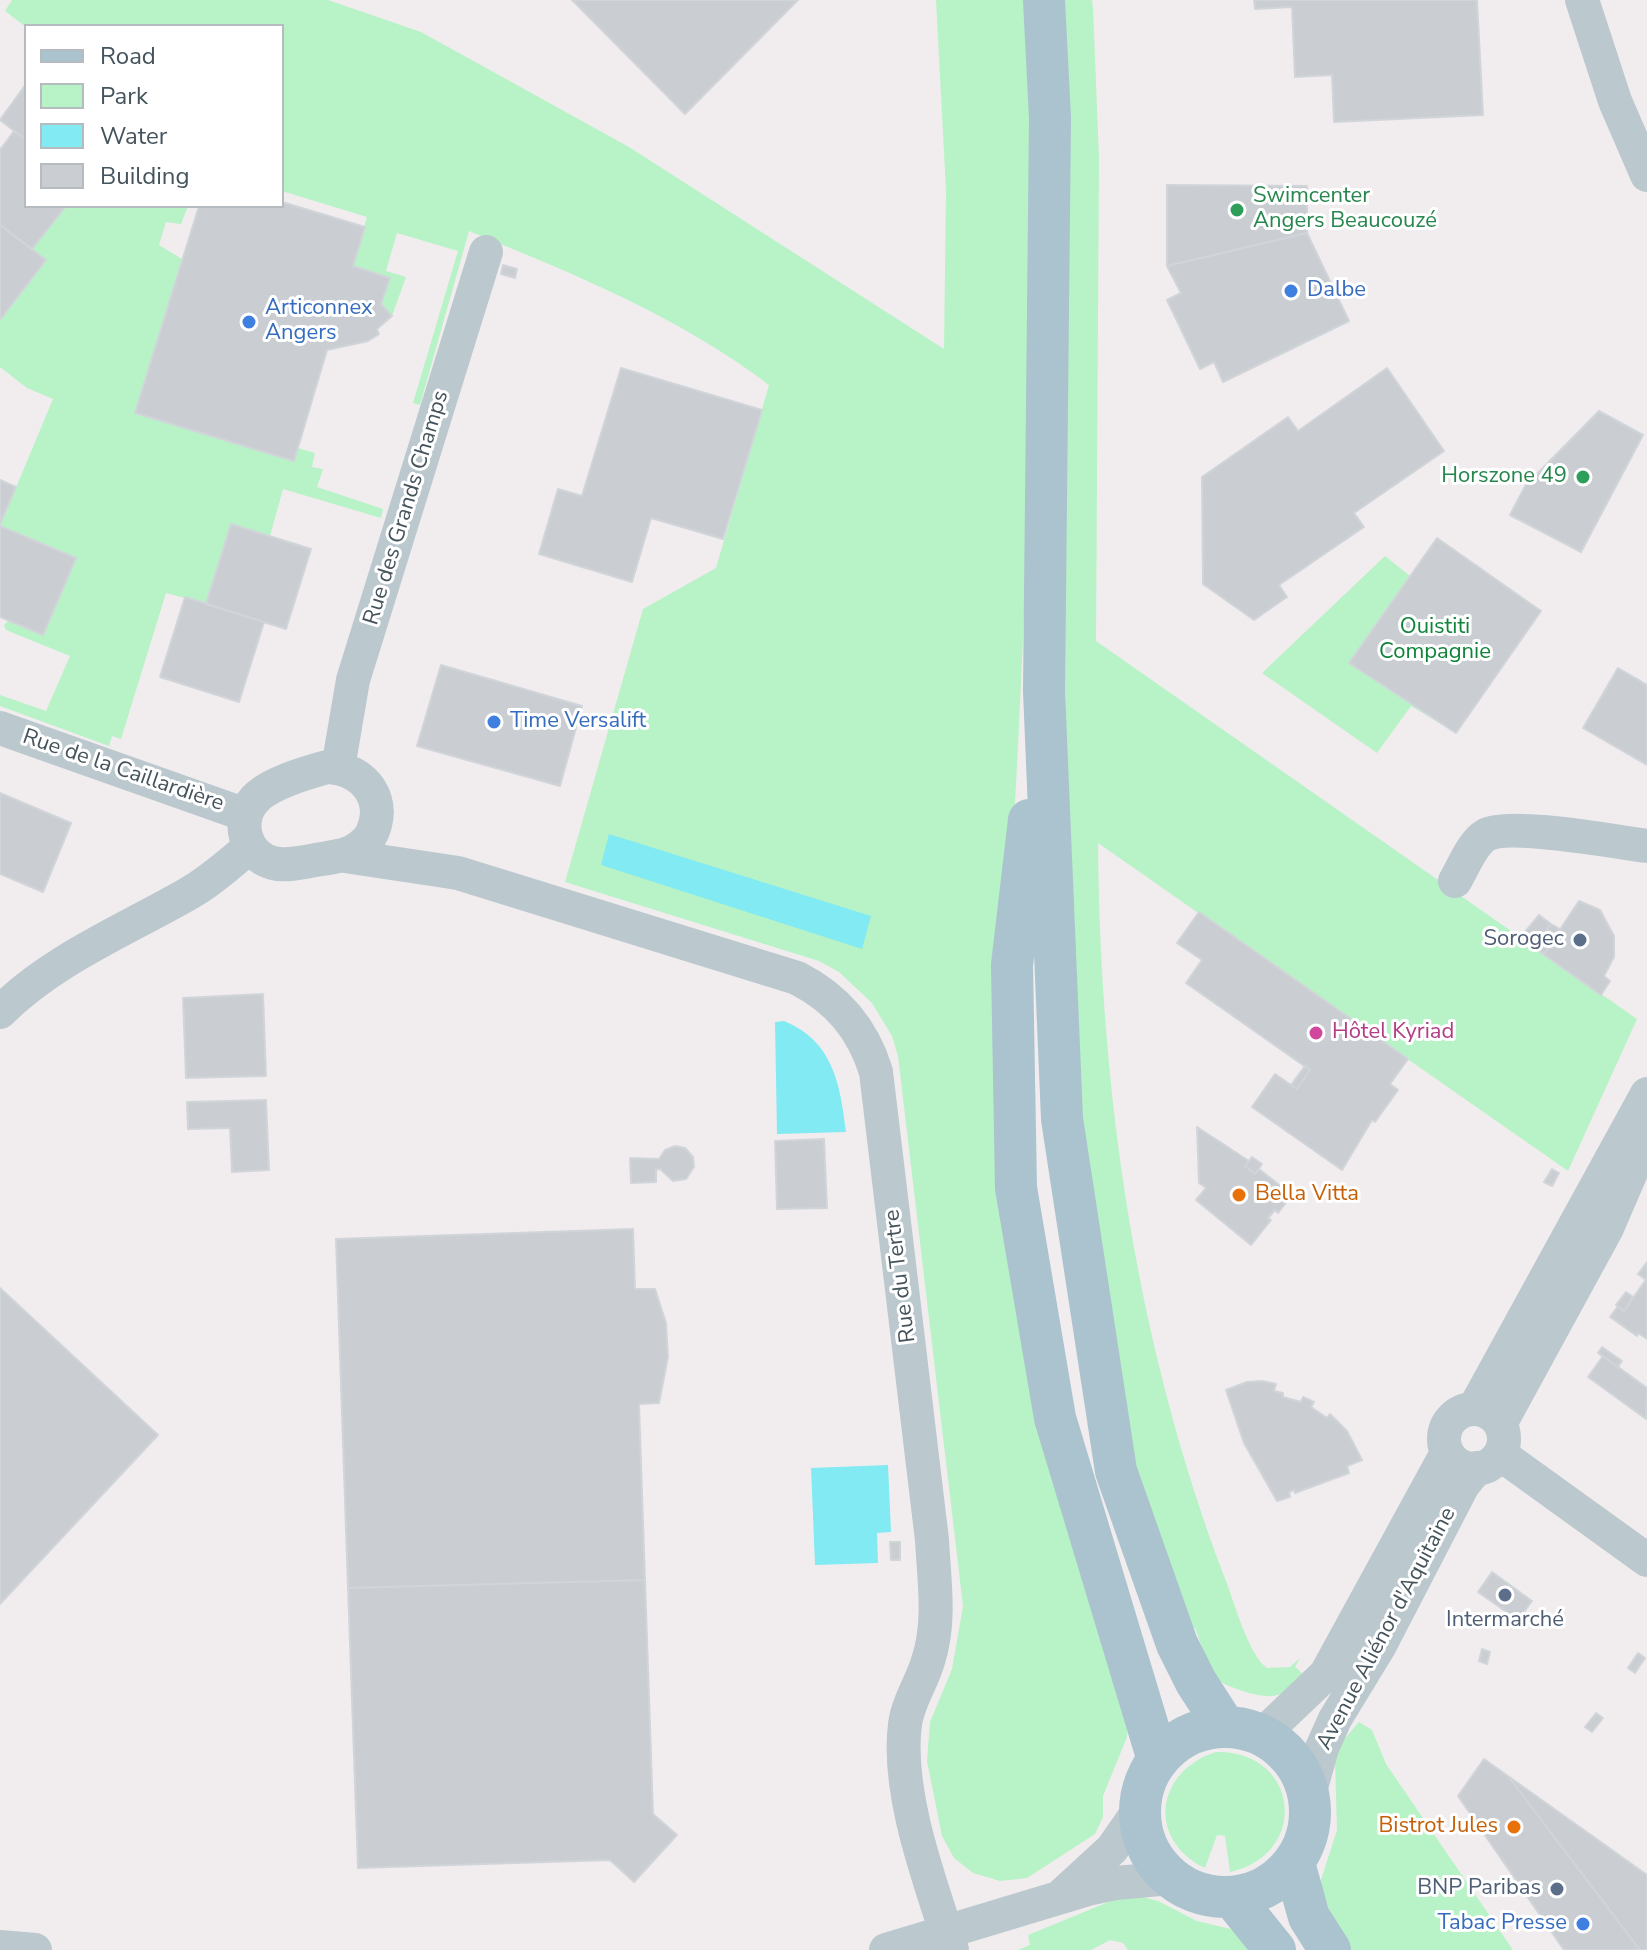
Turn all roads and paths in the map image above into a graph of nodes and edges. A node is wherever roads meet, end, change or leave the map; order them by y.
1 (1044, 0) edge
2 (1582, 0) edge
3 (1647, 175) edge
4 (486, 252) dead end
5 (1044, 691) junction
6 (0, 728) edge
7 (338, 768) junction
8 (377, 807) junction
9 (248, 831) junction
10 (1647, 846) edge
11 (345, 856) junction
12 (458, 873) junction
13 (1455, 881) dead end
14 (0, 1012) edge
15 (1647, 1094) edge
16 (1647, 1134) edge
17 (1480, 1442) junction
18 (1647, 1560) edge
19 (1244, 1731) junction
20 (1158, 1760) junction
21 (1309, 1795) junction
22 (1140, 1809) junction
23 (1294, 1863) junction
24 (1171, 1878) junction
25 (1060, 1897) junction
26 (1233, 1898) junction
27 (950, 1942) edge
28 (0, 1947) edge
29 (35, 1950) edge
30 (886, 1950) edge
31 (1275, 1950) edge
32 (1330, 1950) edge

1 - 5 main road
2 - 3 street
4 - 7 street, Rue des Grands Champs
5 - 19 main road
5 - 20 main road
6 - 9 street, Rue de la Caillardière
7 - 8 street
7 - 9 street
8 - 11 street
8 - 12 street, Rue du Tertre
9 - 11 street
9 - 14 street
10 - 13 street
11 - 12 street, Rue du Tertre
12 - 27 street, Rue du Tertre
15 - 17 street, Avenue Aliénor d'Aquitaine
16 - 17 street, Avenue Aliénor d'Aquitaine
17 - 18 street
17 - 19 street, Avenue Aliénor d'Aquitaine
17 - 21 street, Avenue Aliénor d'Aquitaine
19 - 20 main road
19 - 21 main road
20 - 22 main road
21 - 23 main road
22 - 24 main road
22 - 25 street
23 - 26 main road
23 - 32 main road
24 - 25 street
24 - 26 main road
25 - 27 street
26 - 31 main road
27 - 30 street
28 - 29 street

